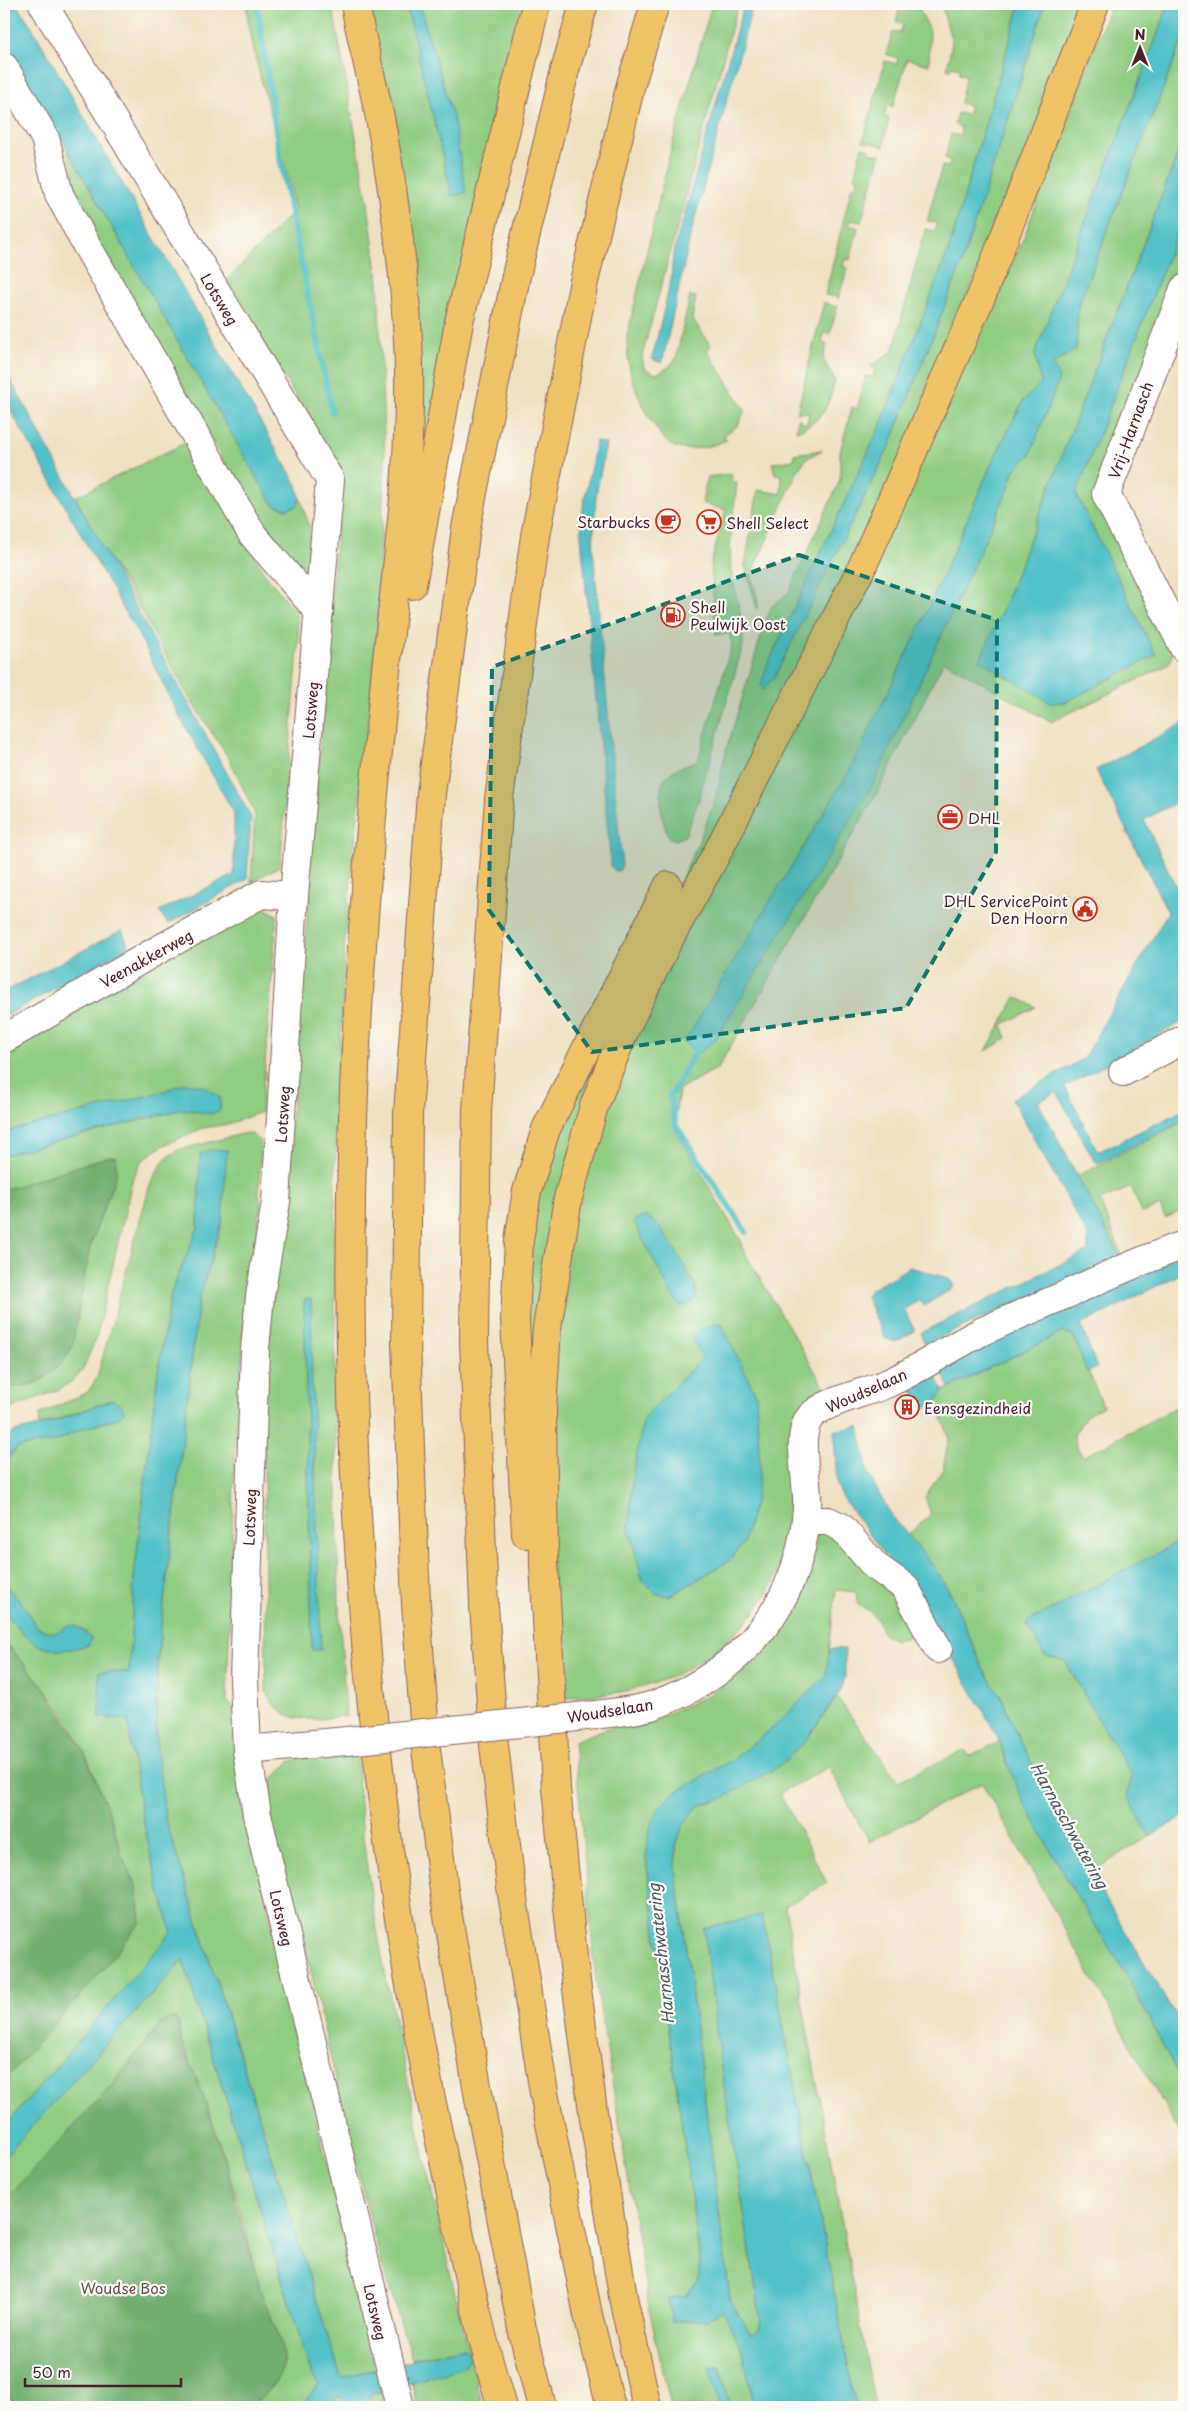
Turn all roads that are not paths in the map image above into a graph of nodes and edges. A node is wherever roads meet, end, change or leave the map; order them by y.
1 (43, 4) edge
2 (355, 4) edge
3 (584, 4) edge
4 (655, 4) edge
5 (1094, 4) edge
6 (536, 5) dead end
7 (4, 67) edge
8 (1184, 289) edge
9 (319, 612) junction
10 (1184, 648) edge
11 (372, 799) junction
12 (668, 886) dead end
13 (294, 896) junction
14 (4, 1039) edge
15 (1184, 1039) edge
16 (1123, 1072) dead end
17 (1184, 1245) edge
18 (806, 1521) junction
19 (938, 1648) dead end
20 (551, 1708) junction
21 (247, 1750) junction
22 (398, 2404) edge
23 (502, 2407) edge
24 (542, 2407) edge
25 (611, 2407) edge
26 (647, 2407) edge

1 - 9 street, Lotsweg
2 - 11 highway
3 - 24 highway
4 - 25 highway
5 - 20 highway
6 - 11 highway
7 - 9 street
8 - 10 street, Vrij-Harnasch
9 - 13 street, Lotsweg
11 - 23 highway
12 - 20 highway
13 - 14 street, Veenakkerweg
13 - 21 street, Lotsweg
15 - 16 street
17 - 18 street, Woudselaan
18 - 19 street
18 - 21 street, Woudselaan, bridge
20 - 26 highway
21 - 22 street, Lotsweg

